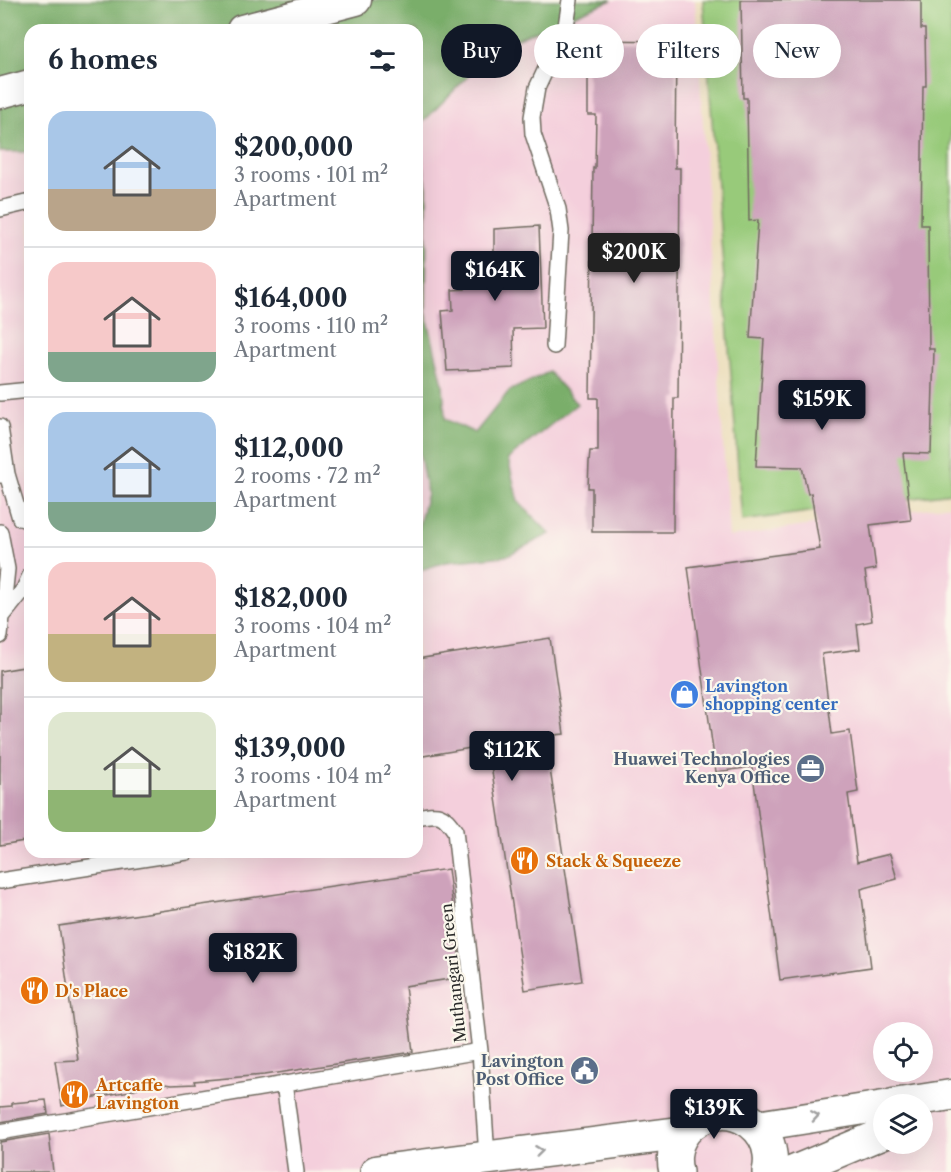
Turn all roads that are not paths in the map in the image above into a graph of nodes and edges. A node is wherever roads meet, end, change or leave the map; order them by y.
1 (356, 0) edge
2 (570, 0) edge
3 (265, 24) edge
4 (24, 87) edge
5 (0, 93) edge
6 (24, 203) edge
7 (0, 209) edge
8 (554, 346) dead end
9 (24, 391) edge
10 (0, 393) edge
11 (0, 427) edge
12 (3, 475) edge
13 (24, 519) edge
14 (0, 532) edge
15 (24, 589) edge
16 (1, 618) edge
17 (0, 636) edge
18 (423, 816) edge
19 (148, 858) edge
20 (0, 881) edge
21 (480, 1051) junction
22 (284, 1083) junction
23 (951, 1097) edge
24 (933, 1099) edge
25 (933, 1107) edge
26 (873, 1108) edge
27 (757, 1126) junction
28 (0, 1132) edge
29 (683, 1132) junction
30 (873, 1138) edge
31 (487, 1157) junction
32 (296, 1172) edge
33 (377, 1172) edge
34 (676, 1172) edge
35 (769, 1172) edge
36 (791, 1172) edge

1 - 3 street
2 - 8 lane
4 - 5 street
6 - 7 lane
9 - 10 lane
11 - 12 lane
12 - 13 lane
14 - 16 lane
15 - 16 lane
16 - 17 lane
18 - 21 lane, Muthangari Green
19 - 20 lane
21 - 22 lane
21 - 31 lane, Muthangari Green
22 - 28 lane
22 - 32 lane
23 - 24 street
23 - 25 street
27 -> 26 street
27 - 29 street
27 - 35 street
31 -> 29 street
29 - 34 street
30 - 36 street
31 - 33 street

